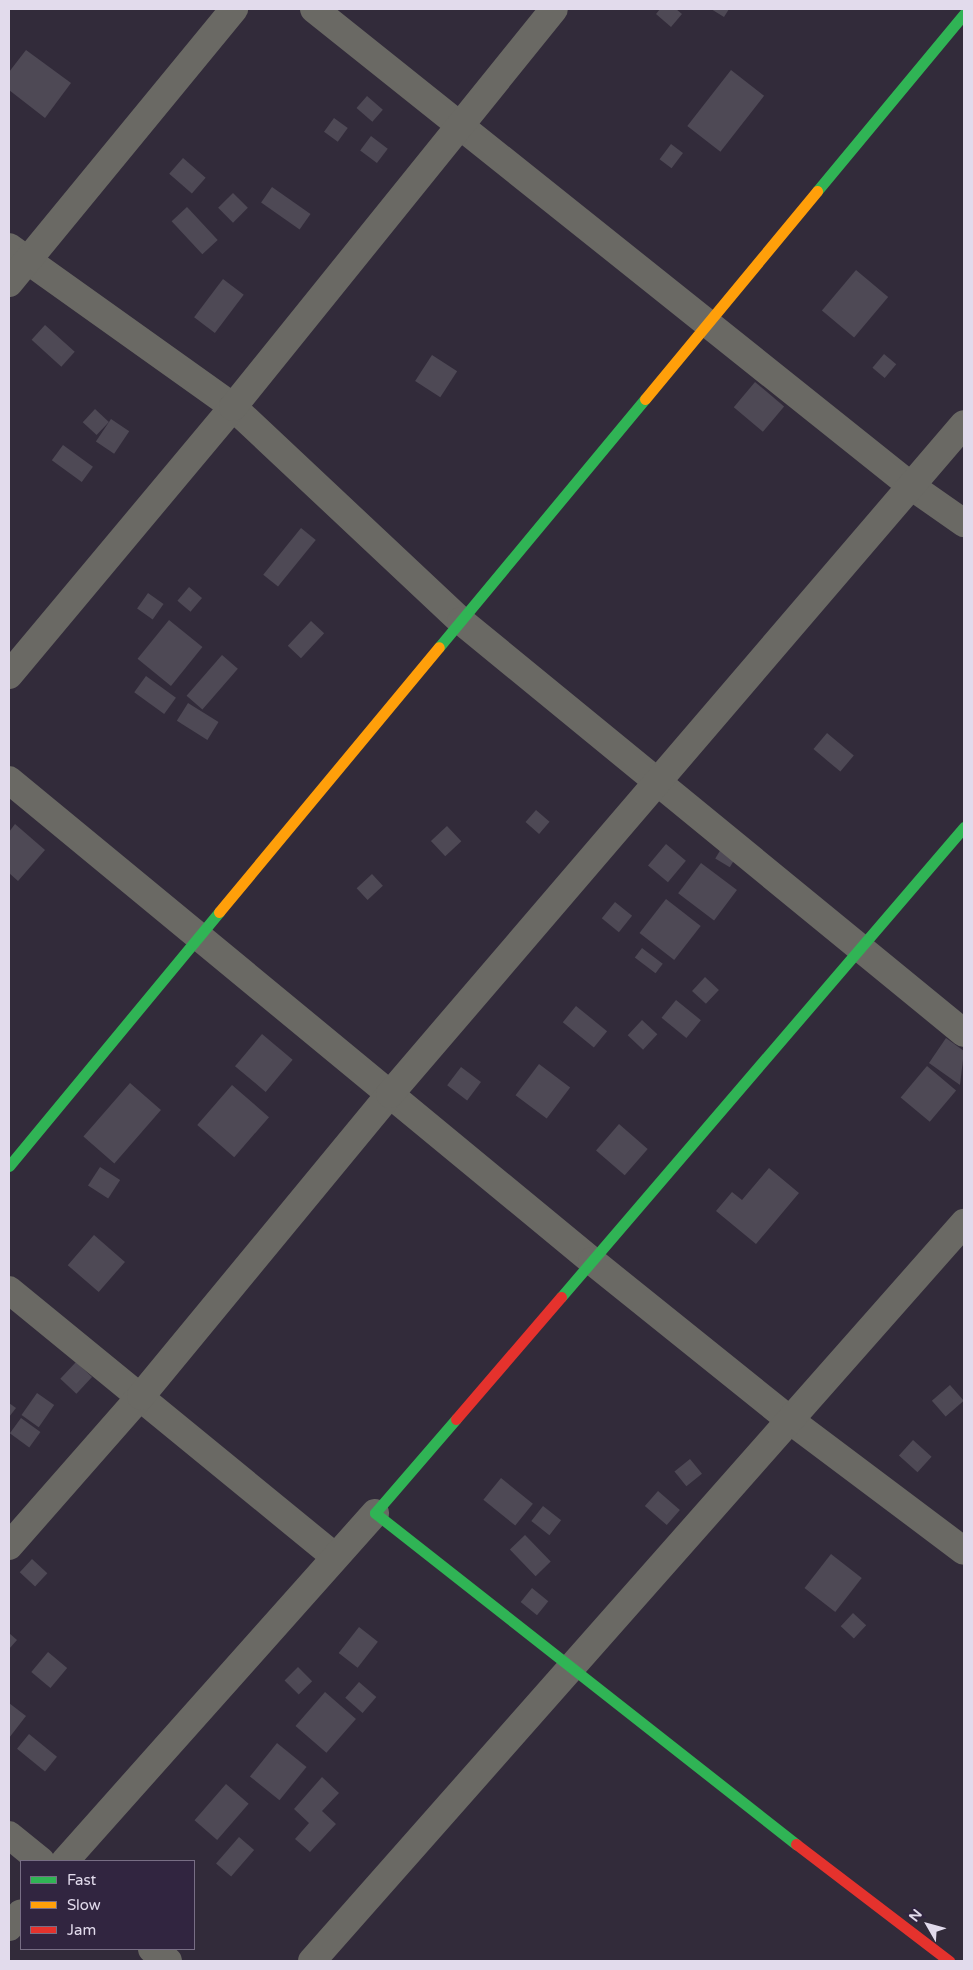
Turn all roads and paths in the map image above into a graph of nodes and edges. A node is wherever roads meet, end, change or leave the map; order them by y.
1 (234, 9) edge
2 (314, 9) edge
3 (554, 9) edge
4 (964, 14) edge
5 (458, 126) junction
6 (18, 254) edge
7 (9, 284) edge
8 (708, 324) junction
9 (233, 407) junction
10 (964, 424) edge
11 (911, 486) junction
12 (964, 523) edge
13 (461, 621) junction
14 (9, 675) edge
15 (9, 780) edge
16 (658, 781) junction
17 (964, 827) edge
18 (199, 936) junction
19 (861, 947) junction
20 (964, 1033) edge
21 (390, 1094) junction
22 (9, 1166) edge
23 (964, 1223) edge
24 (592, 1261) junction
25 (9, 1290) edge
26 (141, 1396) junction
27 (791, 1421) junction
28 (375, 1513) junction
29 (9, 1546) edge
30 (964, 1551) edge
31 (333, 1555) junction
32 (571, 1671) junction
33 (9, 1835) edge
34 (40, 1860) edge
35 (66, 1860) edge
36 (20, 1914) edge
37 (9, 1928) edge
38 (153, 1950) edge
39 (168, 1961) edge
40 (312, 1961) edge
41 (949, 1961) edge

1 - 6 street
2 - 5 street
3 - 5 street
4 - 8 street
5 - 8 street
5 - 9 street
6 - 7 street
6 - 9 street
8 - 11 street
8 - 13 street
9 - 13 street
9 - 14 street
10 - 11 street
11 - 12 street
11 - 16 street
13 - 16 street
13 - 18 street
15 - 18 street
16 - 19 street
16 - 21 street
17 - 19 street
18 - 21 street
18 - 22 street
19 - 20 street
19 - 24 street
21 - 24 street
21 - 26 street
23 - 27 street
24 - 27 street
24 - 28 street
25 - 26 street
26 - 29 street
26 - 31 street
27 - 30 street
27 - 32 street
28 - 31 street
28 - 32 street
31 - 35 street
32 - 40 street
32 - 41 street
33 - 34 street
36 - 37 street
38 - 39 street

